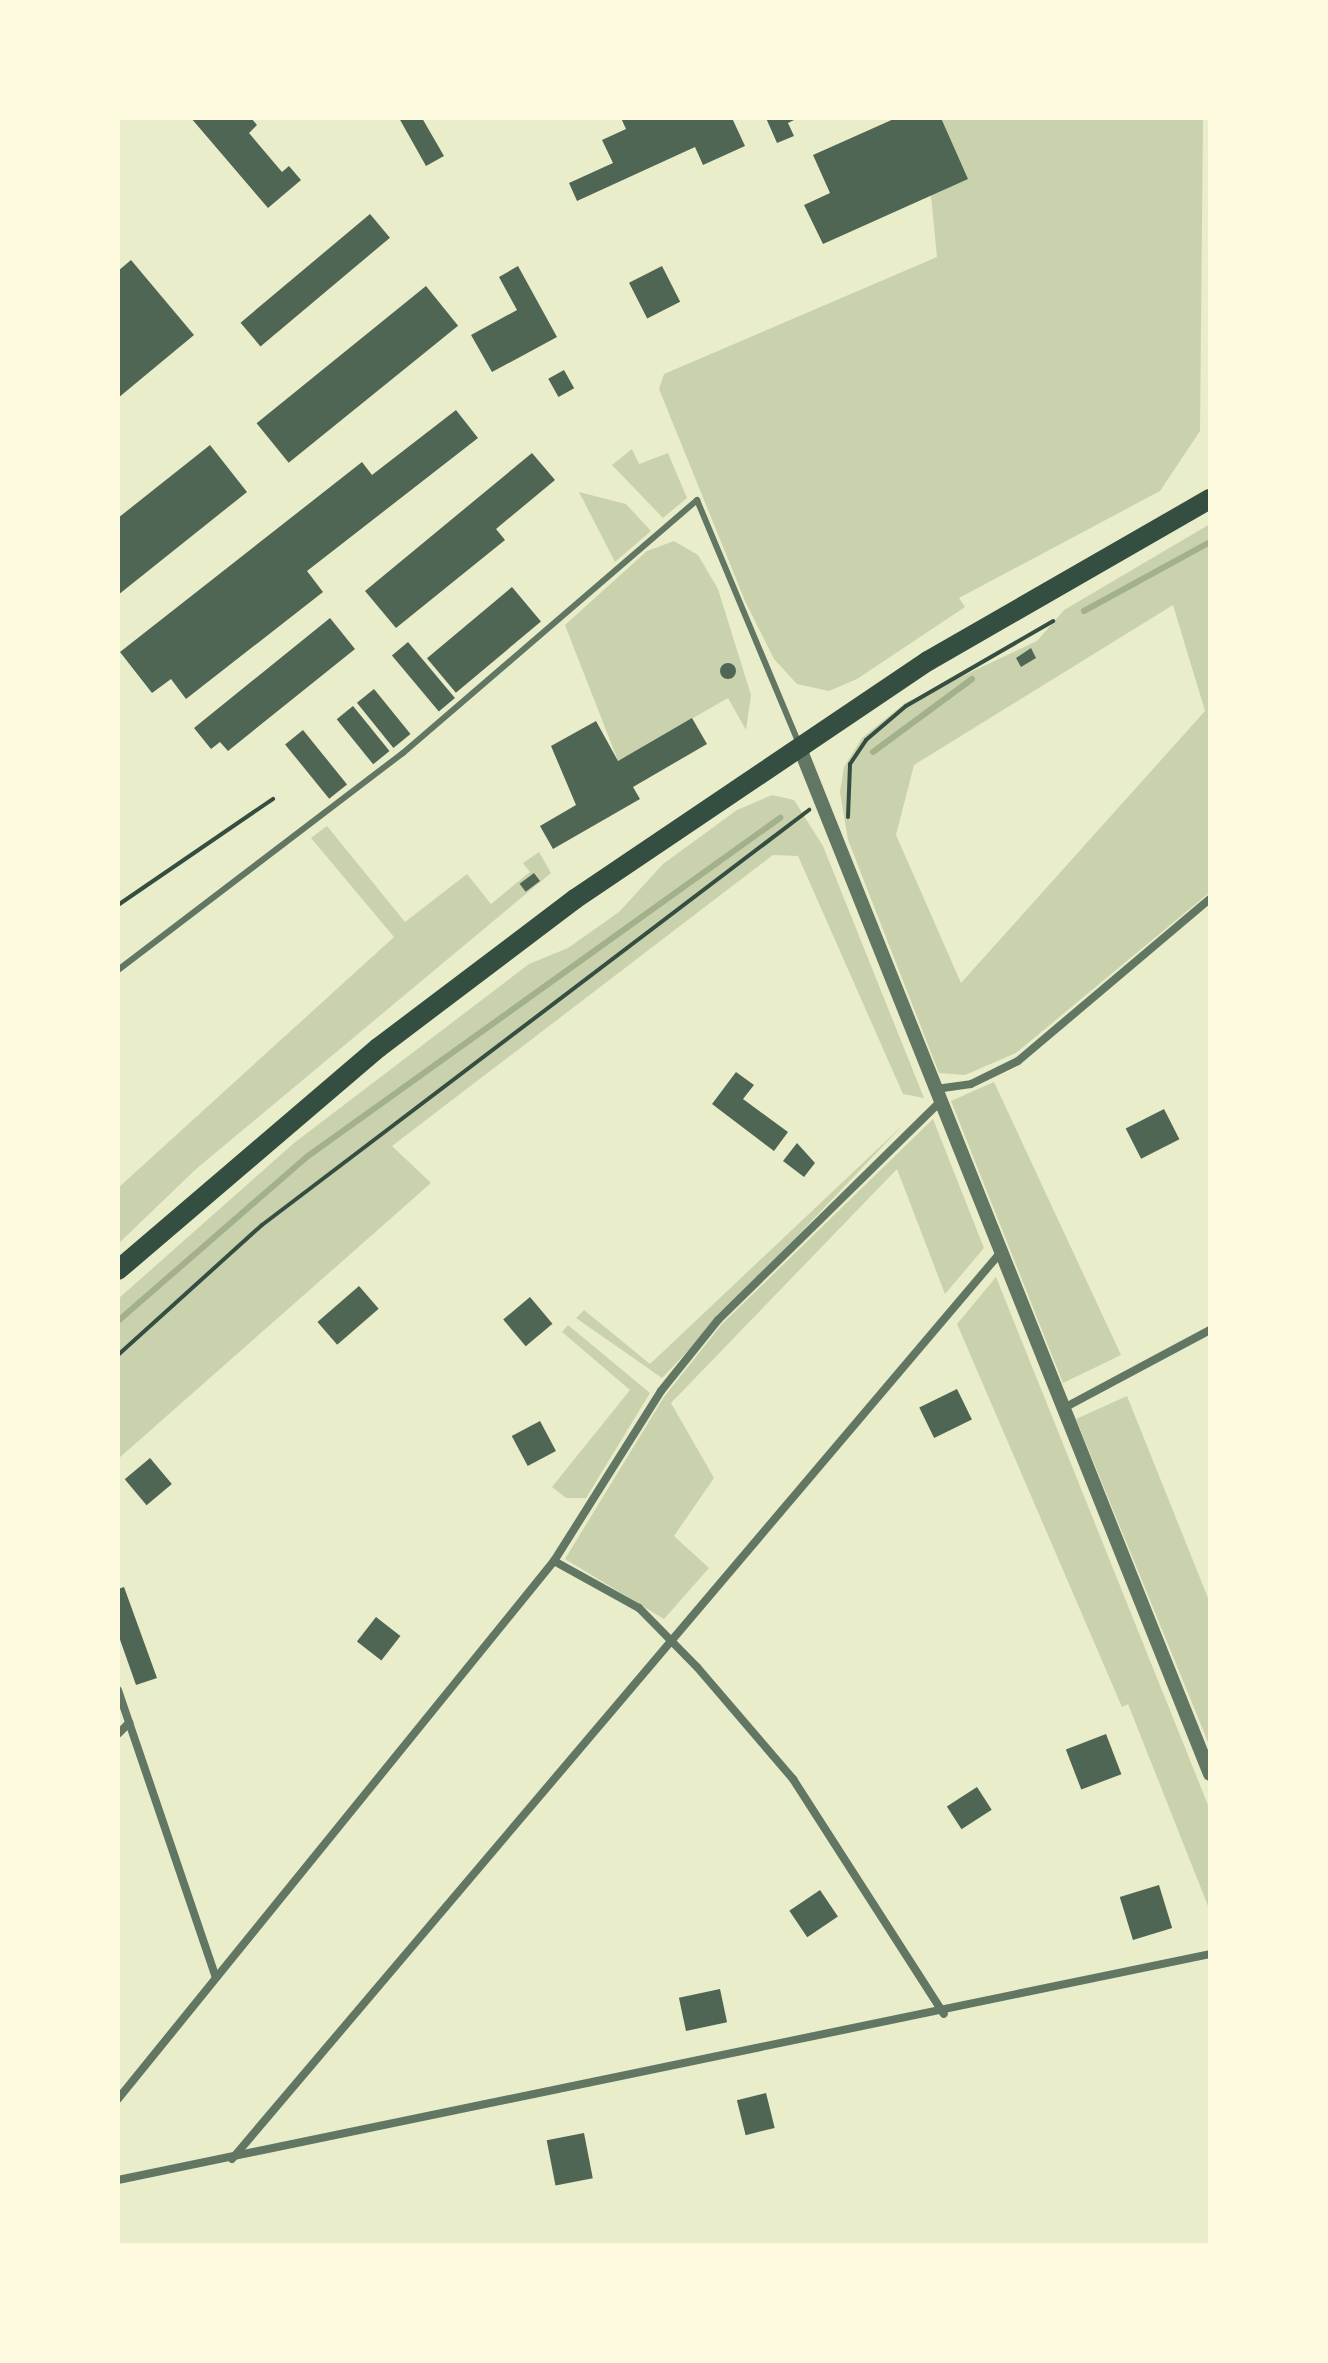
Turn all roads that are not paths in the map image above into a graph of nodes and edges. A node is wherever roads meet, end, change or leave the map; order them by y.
1 (1210, 499) edge
2 (799, 746) junction
3 (1210, 899) edge
4 (118, 970) edge
5 (938, 1095) junction
6 (1000, 1253) junction
7 (118, 1270) edge
8 (1210, 1330) edge
9 (1061, 1409) junction
10 (554, 1561) junction
11 (671, 1638) junction
12 (118, 1690) edge
13 (129, 1723) junction
14 (118, 1734) edge
15 (1210, 1774) edge
16 (1210, 1954) edge
17 (216, 1978) junction
18 (944, 2014) junction
19 (118, 2099) edge
20 (232, 2159) junction
21 (118, 2180) edge

1 - 2 highway
2 - 4 lane
2 - 5 street
2 - 7 highway
3 - 5 street
5 - 6 street
5 - 10 street
6 - 9 street
6 - 11 street
8 - 9 street
9 - 15 street
10 - 11 street
10 - 17 street
11 - 18 street
11 - 20 street
12 - 13 street
13 - 14 street
13 - 17 street
16 - 18 street
17 - 19 street
18 - 20 street
20 - 21 street

